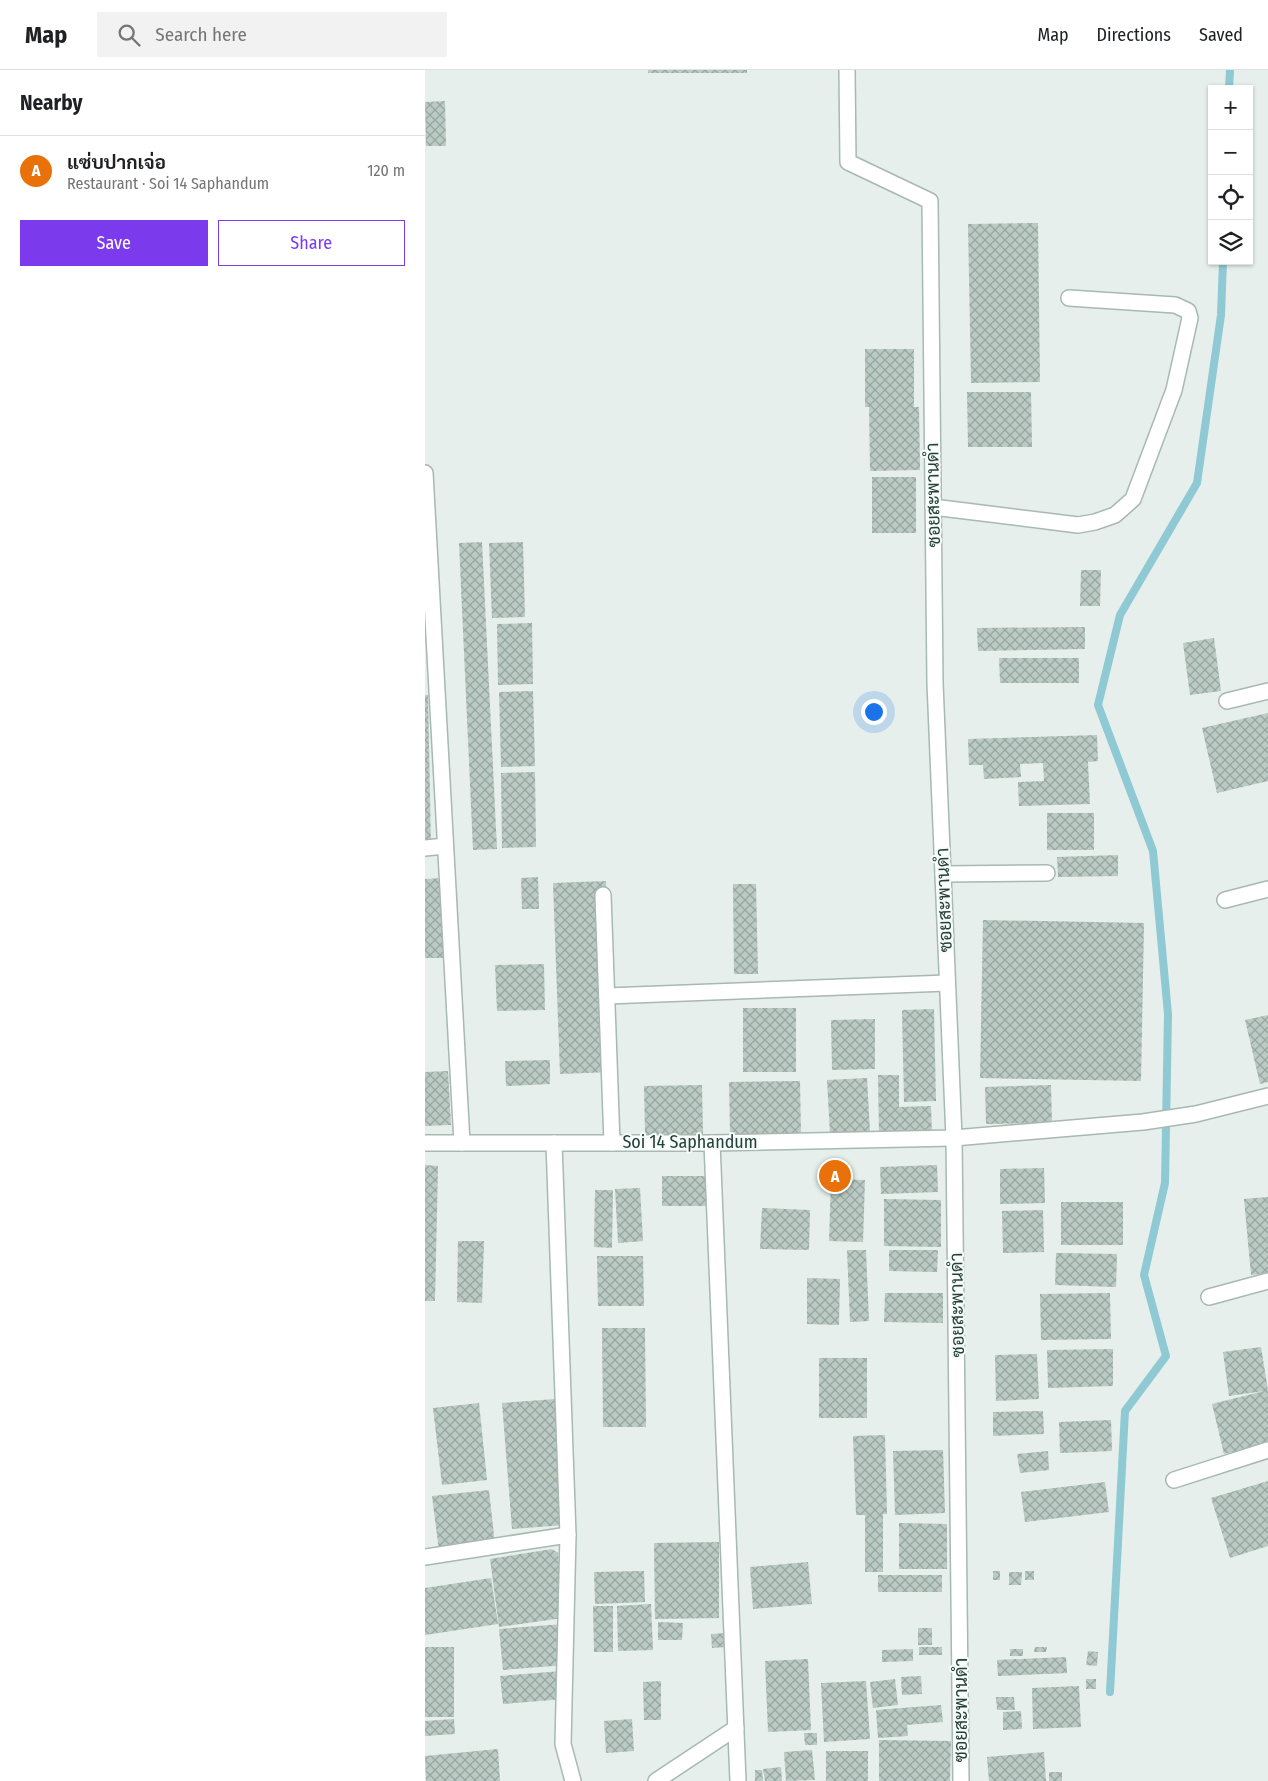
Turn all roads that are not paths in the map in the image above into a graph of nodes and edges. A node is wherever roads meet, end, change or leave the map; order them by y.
1 (847, 70) edge
2 (1069, 298) dead end
3 (425, 473) edge
4 (933, 507) junction
5 (430, 666) edge
6 (1268, 691) edge
7 (1227, 701) dead end
8 (445, 846) junction
9 (425, 848) edge
10 (1047, 873) dead end
11 (943, 874) junction
12 (1268, 889) edge
13 (603, 895) dead end
14 (1225, 900) dead end
15 (947, 983) junction
16 (607, 996) junction
17 (1268, 1096) edge
18 (954, 1138) junction
19 (425, 1143) edge
20 (462, 1143) junction
21 (554, 1143) junction
22 (612, 1143) junction
23 (712, 1143) junction
24 (1268, 1281) edge
25 (1209, 1297) dead end
26 (1268, 1450) edge
27 (1174, 1480) dead end
28 (568, 1535) junction
29 (425, 1557) edge
30 (736, 1728) junction
31 (573, 1781) edge
32 (656, 1781) edge
33 (738, 1781) edge
34 (961, 1781) edge

1 - 4 street, ซอยสะพานดำ
2 - 4 street
3 - 5 street
4 - 11 street, ซอยสะพานดำ
5 - 8 street
6 - 7 street
8 - 9 street
8 - 20 street
10 - 11 street
11 - 15 street, ซอยสะพานดำ
12 - 14 street
13 - 16 street
15 - 16 street
15 - 18 street, ซอยสะพานดำ
16 - 22 street
17 - 18 street, Soi 14 Saphandum
18 - 23 street, Soi 14 Saphandum
18 - 34 street, ซอยสะพานดำ
19 - 20 street, Soi 14 Saphandum
20 - 21 street, Soi 14 Saphandum
21 - 22 street, Soi 14 Saphandum
21 - 28 street
22 - 23 street, Soi 14 Saphandum
23 - 30 street
24 - 25 street
26 - 27 street
28 - 29 street
28 - 31 street
30 - 32 street
30 - 33 street

